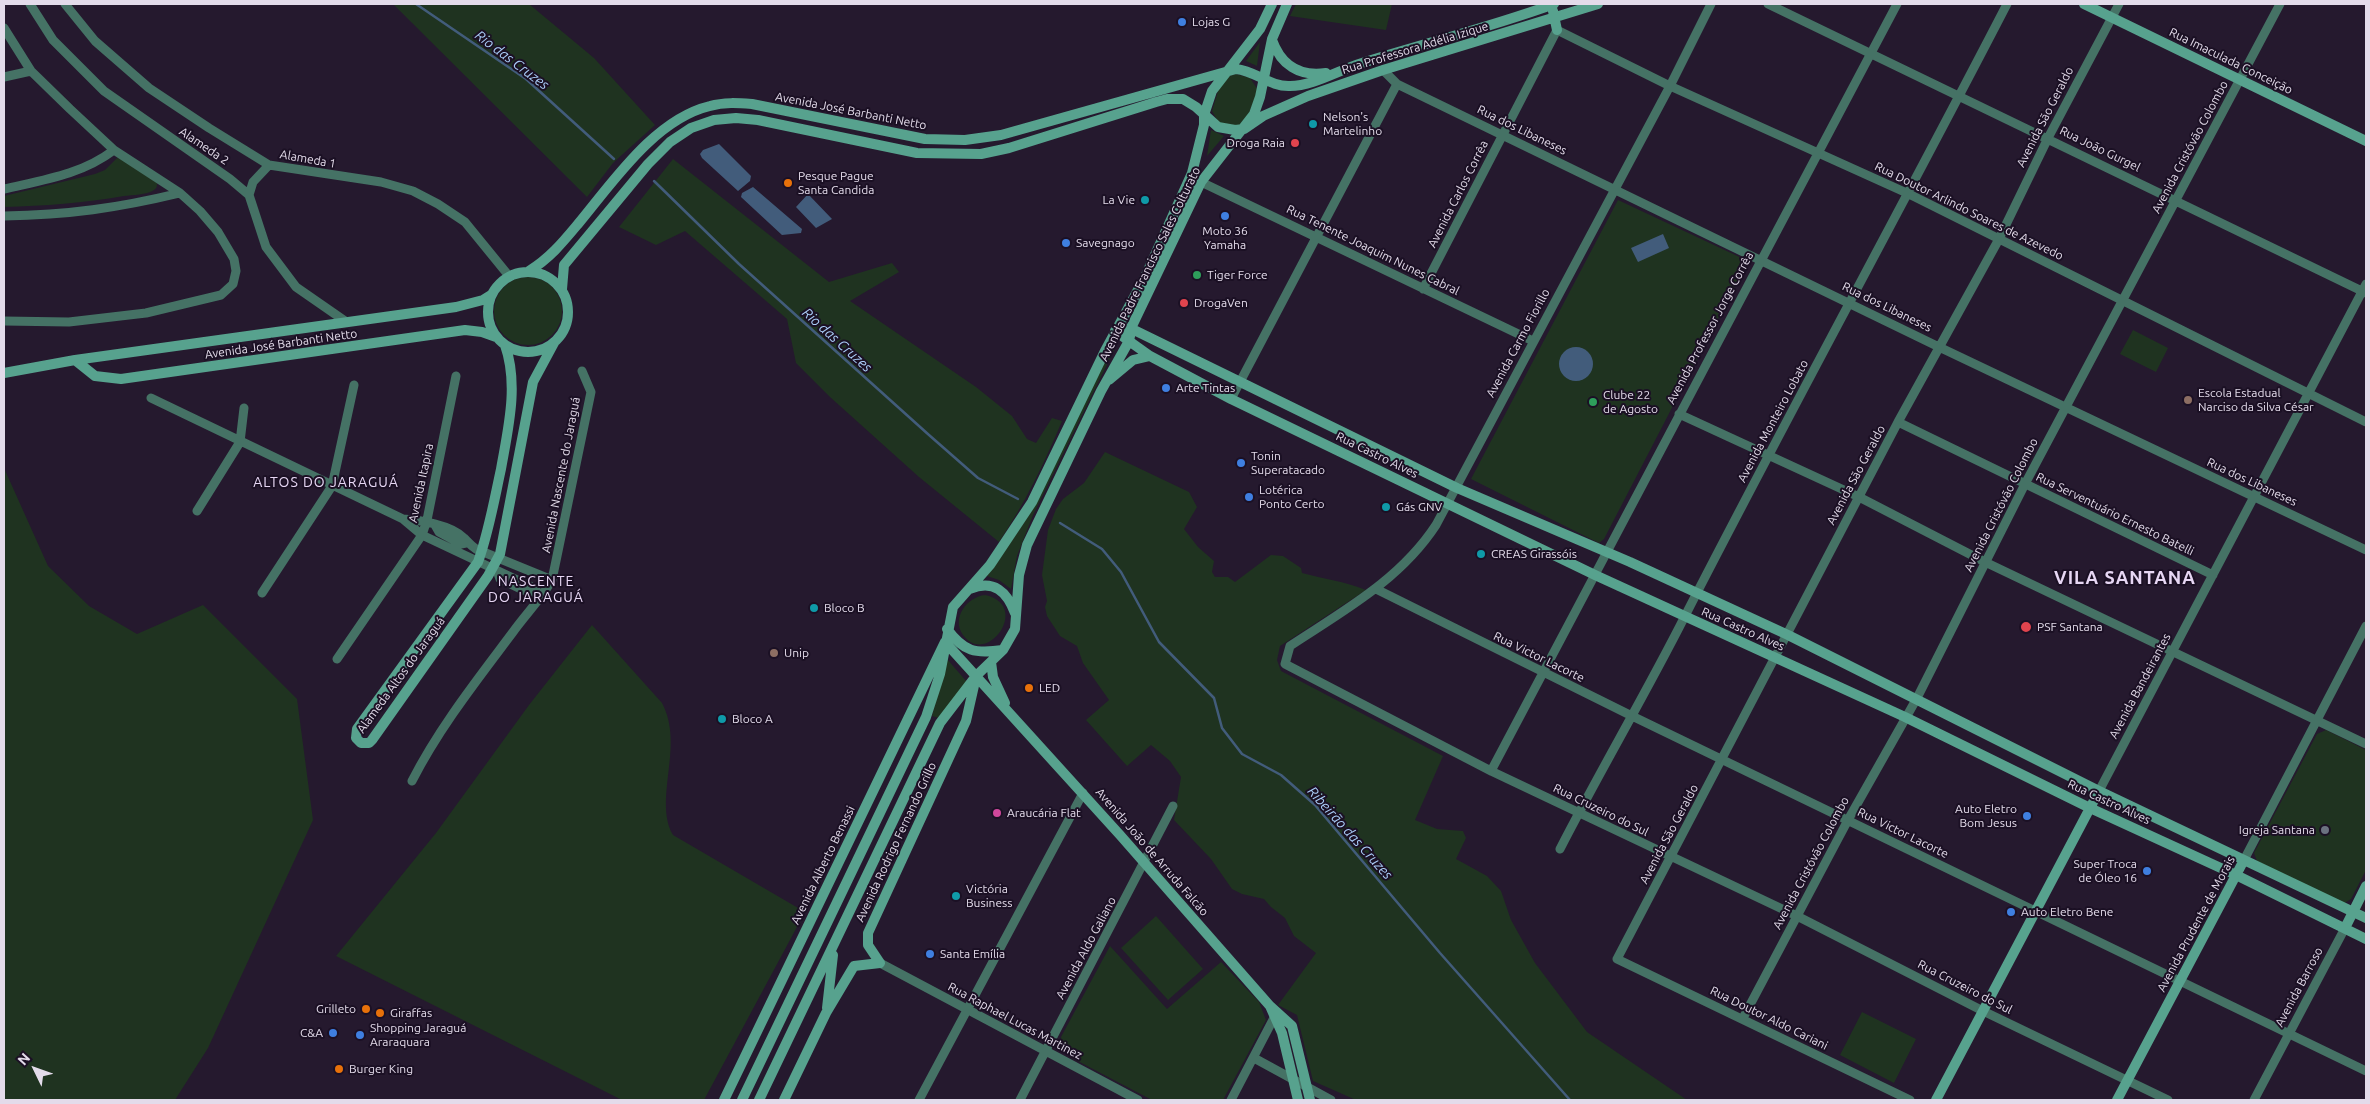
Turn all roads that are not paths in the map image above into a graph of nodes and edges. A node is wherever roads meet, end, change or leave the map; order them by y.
1 (30, 4) edge
2 (65, 4) edge
3 (1272, 4) edge
4 (1288, 4) edge
5 (1553, 4) edge
6 (1598, 4) edge
7 (1711, 4) edge
8 (1768, 4) edge
9 (1896, 4) edge
10 (2007, 4) edge
11 (2084, 4) edge
12 (2119, 4) edge
13 (2280, 4) edge
14 (2112, 17) junction
15 (1555, 18) junction
16 (4, 28) edge
17 (1557, 30) junction
18 (1272, 39) junction
19 (1871, 52) junction
20 (1374, 59) junction
21 (1383, 70) junction
22 (31, 71) junction
23 (1227, 71) junction
24 (1337, 71) junction
25 (4, 77) edge
26 (1263, 80) junction
27 (2240, 80) junction
28 (1397, 84) junction
29 (1670, 86) junction
30 (1960, 95) junction
31 (1204, 116) junction
32 (1244, 129) junction
33 (1503, 135) junction
34 (2048, 138) junction
35 (2366, 141) edge
36 (114, 150) junction
37 (1817, 152) junction
38 (269, 165) junction
39 (1201, 182) junction
40 (1614, 188) junction
41 (4, 189) edge
42 (180, 193) junction
43 (1909, 194) junction
44 (249, 195) junction
45 (2176, 200) junction
46 (4, 216) edge
47 (1316, 235) junction
48 (1999, 239) junction
49 (1760, 260) junction
50 (529, 271) junction
51 (509, 276) junction
52 (562, 289) junction
53 (1423, 289) junction
54 (2365, 289) edge
55 (491, 295) junction
56 (2124, 300) junction
57 (1849, 302) junction
58 (4, 321) edge
59 (345, 321) junction
60 (1132, 329) junction
61 (1116, 330) junction
62 (496, 337) junction
63 (1129, 341) junction
64 (1533, 341) junction
65 (554, 343) junction
66 (505, 345) junction
67 (1939, 347) junction
68 (1150, 356) junction
69 (75, 360) junction
70 (1203, 364) junction
71 (582, 371) dead end
72 (4, 373) edge
73 (456, 376) dead end
74 (1195, 380) junction
75 (1239, 382) junction
76 (354, 385) dead end
77 (1102, 388) junction
78 (2308, 394) junction
79 (151, 398) dead end
80 (1232, 399) junction
81 (244, 408) dead end
82 (2066, 408) junction
83 (1679, 414) junction
84 (1898, 422) junction
85 (2366, 422) edge
86 (240, 442) junction
87 (1768, 457) junction
88 (2025, 484) junction
89 (332, 486) junction
90 (1457, 488) junction
91 (1859, 497) junction
92 (2254, 497) junction
93 (1449, 503) junction
94 (197, 511) dead end
95 (403, 519) junction
96 (431, 522) junction
97 (422, 535) junction
98 (2366, 550) edge
99 (482, 552) junction
100 (1607, 553) junction
101 (498, 558) junction
102 (478, 562) junction
103 (1985, 562) junction
104 (495, 570) junction
105 (1595, 575) junction
106 (2213, 575) junction
107 (552, 580) junction
108 (970, 589) junction
109 (1376, 589) junction
110 (262, 593) dead end
111 (1696, 593) junction
112 (539, 594) junction
113 (1685, 616) junction
114 (1017, 618) junction
115 (2366, 626) edge
116 (947, 629) junction
117 (1788, 635) junction
118 (945, 642) junction
119 (1290, 646) joint
120 (1003, 650) junction
121 (2171, 652) junction
122 (337, 658) dead end
123 (1777, 658) junction
124 (991, 662) junction
125 (1542, 673) junction
126 (976, 676) junction
127 (1916, 698) junction
128 (1632, 716) junction
129 (1013, 717) junction
130 (1905, 717) junction
131 (2316, 720) junction
132 (2366, 744) edge
133 (1722, 759) junction
134 (1491, 771) junction
135 (412, 782) dead end
136 (2100, 791) junction
137 (1082, 793) junction
138 (1173, 806) dead end
139 (2090, 808) junction
140 (1579, 812) junction
141 (1848, 820) junction
142 (1560, 849) dead end
143 (1670, 858) junction
144 (2244, 860) junction
145 (1144, 863) junction
146 (2236, 875) junction
147 (2366, 886) edge
148 (2036, 911) junction
149 (2353, 912) junction
150 (1796, 916) junction
151 (2366, 918) edge
152 (2344, 928) junction
153 (2366, 939) edge
154 (834, 946) junction
155 (1617, 959) joint
156 (880, 963) junction
157 (2180, 981) junction
158 (966, 1010) junction
159 (1274, 1011) junction
160 (1983, 1011) junction
161 (826, 1013) junction
162 (1743, 1018) junction
163 (2290, 1033) junction
164 (1046, 1052) junction
165 (1254, 1058) junction
166 (2366, 1071) edge
167 (1294, 1079) junction
168 (2128, 1080) junction
169 (1308, 1088) junction
170 (724, 1100) edge
171 (742, 1100) edge
172 (759, 1100) edge
173 (784, 1100) edge
174 (919, 1100) edge
175 (1020, 1100) edge
176 (1138, 1100) edge
177 (1231, 1100) edge
178 (1298, 1100) edge
179 (1310, 1100) edge
180 (1331, 1100) edge
181 (1910, 1100) edge
182 (1936, 1100) edge
183 (2117, 1100) edge
184 (2168, 1100) edge
185 (2254, 1100) edge

1 - 44 street, Alameda 2
2 - 38 street, Alameda 1
3 - 23 street
4 - 18 street
5 - 15 street
5 - 20 street, Rua Professora Adélia Izique
6 - 15 street, Rua Professora Adélia Izique
7 - 29 street, Avenida Carmo Fiorillo
8 - 19 street, Rua João Gurgel
9 - 19 street, Avenida Professor Jorge Corrêa
10 - 30 street, Avenida Monteiro Lobato
11 - 14 street, Rua Imaculada Conceição
12 - 14 street, Avenida São Geraldo
13 - 27 street, Avenida Cristóvão Colombo
14 - 27 street, Rua Imaculada Conceição
14 - 34 street, Avenida São Geraldo
15 - 17 street
15 - 21 street, Rua Professora Adélia Izique
16 - 22 street
17 - 29 street, Rua Doutor Arlindo Soares de Azevedo
17 - 33 street, Avenida Carlos Corrêa
18 - 24 street
18 - 26 street
19 - 30 street, Rua João Gurgel
19 - 37 street, Avenida Professor Jorge Corrêa
20 - 21 street
20 - 24 street, Rua Professora Adélia Izique
21 - 28 street, Rua dos Libaneses
21 - 32 street, Rua Professora Adélia Izique
22 - 25 street
22 - 36 street
23 - 26 street
23 - 31 street
23 - 50 street, Avenida José Barbanti Netto
24 - 26 street, Rua Professora Adélia Izique
26 - 32 street
27 - 35 street, Rua Imaculada Conceição
27 - 45 street, Avenida Cristóvão Colombo
28 - 33 street, Rua dos Libaneses
28 - 47 street
29 - 37 street, Rua Doutor Arlindo Soares de Azevedo
29 - 40 street, Avenida Carmo Fiorillo
30 - 34 street, Rua João Gurgel
30 - 43 street, Avenida Monteiro Lobato
31 - 32 street
31 - 52 street
31 - 61 street, Avenida Padre Francisco Sales Colturato
32 - 39 street, Avenida Padre Francisco Sales Colturato
33 - 40 street, Rua dos Libaneses
33 - 53 street, Avenida Carlos Corrêa
34 - 45 street, Rua João Gurgel
34 - 48 street, Avenida São Geraldo
36 - 41 street
36 - 42 street
37 - 43 street, Rua Doutor Arlindo Soares de Azevedo
37 - 49 street, Avenida Professor Jorge Corrêa
38 - 44 street
38 - 51 street, Alameda 1
39 - 47 street, Rua Tenente Joaquim Nunes Cabral
39 - 60 street, Avenida Padre Francisco Sales Colturato
40 - 49 street, Rua dos Libaneses
40 - 64 street, Avenida Carmo Fiorillo
42 - 46 street
42 - 58 street
43 - 48 street, Rua Doutor Arlindo Soares de Azevedo
43 - 57 street, Avenida Monteiro Lobato
44 - 59 street
45 - 54 street, Rua João Gurgel
45 - 56 street, Avenida Cristóvão Colombo
47 - 53 street, Rua Tenente Joaquim Nunes Cabral
47 - 75 street
48 - 56 street, Rua Doutor Arlindo Soares de Azevedo
48 - 67 street, Avenida São Geraldo
49 - 57 street, Rua dos Libaneses
49 - 83 street, Avenida Professor Jorge Corrêa
50 - 51 street
50 - 52 street
51 - 55 street
52 - 65 street
53 - 64 street, Rua Tenente Joaquim Nunes Cabral
54 - 78 street, Avenida Bandeirantes
55 - 59 street, Avenida José Barbanti Netto
55 - 62 street
56 - 78 street, Rua Doutor Arlindo Soares de Azevedo
56 - 82 street, Avenida Cristóvão Colombo
57 - 67 street, Rua dos Libaneses
57 - 87 street, Avenida Monteiro Lobato
59 - 69 street, Avenida José Barbanti Netto
60 - 61 street, Rua Castro Alves
60 - 63 street, Avenida Padre Francisco Sales Colturato
60 - 70 street, Rua Castro Alves
61 - 63 street, Rua Castro Alves
61 - 108 street, Avenida Padre Francisco Sales Colturato
62 - 66 street
62 - 69 street, Avenida José Barbanti Netto
63 - 68 street, Rua Castro Alves
63 - 77 street, Avenida Padre Francisco Sales Colturato
64 - 90 street, Avenida Carmo Fiorillo
65 - 66 street
65 - 101 street, Alameda Altos do Jaraguá
66 - 99 street, Alameda Altos do Jaraguá
67 - 82 street, Rua dos Libaneses
67 - 84 street, Avenida São Geraldo
68 - 74 street, Rua Castro Alves
68 - 77 street
69 - 72 street, Avenida José Barbanti Netto
70 - 74 street
70 - 75 street, Rua Castro Alves
71 - 107 street, Avenida Nascente do Jaraguá
73 - 96 street, Avenida Itapira
74 - 80 street, Rua Castro Alves
75 - 80 street
75 - 90 street, Rua Castro Alves
76 - 89 street
77 - 114 street, Avenida Padre Francisco Sales Colturato
78 - 85 street, Rua Doutor Arlindo Soares de Azevedo
78 - 92 street, Avenida Bandeirantes
79 - 86 street
80 - 93 street, Rua Castro Alves
81 - 86 street
82 - 88 street, Avenida Cristóvão Colombo
82 - 92 street, Rua dos Libaneses
83 - 87 street
83 - 100 street, Avenida Professor Jorge Corrêa
84 - 88 street, Rua Serventuário Ernesto Batelli
84 - 91 street, Avenida São Geraldo
86 - 89 street
86 - 94 street
87 - 91 street
87 - 111 street, Avenida Monteiro Lobato
88 - 103 street, Avenida Cristóvão Colombo
88 - 106 street, Rua Serventuário Ernesto Batelli
89 - 95 street
89 - 110 street
90 - 93 street, Avenida Carmo Fiorillo
90 - 100 street, Rua Castro Alves
91 - 103 street
91 - 117 street, Avenida São Geraldo
92 - 98 street, Rua dos Libaneses
92 - 106 street, Avenida Bandeirantes
93 - 105 street, Rua Castro Alves
93 - 109 street, Avenida Carmo Fiorillo
95 - 96 street
95 - 97 street
96 - 97 street, Avenida Itapira
96 - 99 street
97 - 102 street
97 - 122 street, Avenida Itapira
99 - 101 street
99 - 102 street, Alameda Altos do Jaraguá
100 - 105 street, Avenida Professor Jorge Corrêa
100 - 111 street, Rua Castro Alves
101 - 104 street, Alameda Altos do Jaraguá
101 - 107 street
102 - 104 street
102 - 104 street, Alameda Altos do Jaraguá
103 - 121 street
103 - 127 street, Avenida Cristóvão Colombo
104 - 112 street
105 - 113 street, Rua Castro Alves
105 - 125 street, Avenida Professor Jorge Corrêa
106 - 121 street, Avenida Bandeirantes
107 - 112 street, Avenida Nascente do Jaraguá
108 - 114 street
108 - 116 street
109 - 119 street, Avenida Carmo Fiorillo
109 - 125 street, Rua Victor Lacorte
111 - 113 street, Avenida Monteiro Lobato
111 - 117 street, Rua Castro Alves
112 - 135 street, Avenida Nascente do Jaraguá
113 - 123 street, Rua Castro Alves
113 - 128 street, Avenida Monteiro Lobato
114 - 120 street
115 - 131 street, Avenida Prudente de Morais
116 - 118 street
116 - 120 street
117 - 123 street, Avenida São Geraldo
117 - 127 street, Rua Castro Alves
118 - 126 street, Avenida João de Arruda Falcão
118 - 170 street, Avenida Alberto Benassi
118 - 171 street
119 - 134 street, Rua Cruzeiro do Sul
120 - 124 street
121 - 131 street
121 - 136 street, Avenida Bandeirantes
123 - 130 street, Rua Castro Alves
123 - 133 street, Avenida São Geraldo
124 - 126 street
124 - 129 street, Avenida João de Arruda Falcão
125 - 128 street, Rua Victor Lacorte
125 - 134 street, Avenida Professor Jorge Corrêa
126 - 129 street, Avenida João de Arruda Falcão
126 - 154 street
126 - 156 street, Avenida Rodrigo Fernando Grillo
127 - 130 street, Avenida Cristóvão Colombo
127 - 136 street, Rua Castro Alves
128 - 133 street, Rua Victor Lacorte
128 - 140 street, Avenida Monteiro Lobato
129 - 137 street, Avenida João de Arruda Falcão
130 - 139 street, Rua Castro Alves
130 - 141 street, Avenida Cristóvão Colombo
131 - 132 street
131 - 144 street, Avenida Prudente de Morais
133 - 141 street, Rua Victor Lacorte
133 - 143 street, Avenida São Geraldo
134 - 140 street, Rua Cruzeiro do Sul
136 - 139 street, Avenida Bandeirantes
136 - 144 street, Rua Castro Alves
137 - 145 street, Avenida João de Arruda Falcão
137 - 158 street
138 - 145 street, Avenida Aldo Galiano
139 - 146 street, Rua Castro Alves
139 - 148 street, Avenida Bandeirantes
140 - 142 street, Avenida Monteiro Lobato
140 - 143 street, Rua Cruzeiro do Sul
141 - 148 street, Rua Victor Lacorte
141 - 150 street, Avenida Cristóvão Colombo
143 - 150 street, Rua Cruzeiro do Sul
143 - 155 street, Avenida São Geraldo
144 - 146 street, Avenida Prudente de Morais
144 - 149 street, Rua Castro Alves
145 - 159 street, Avenida João de Arruda Falcão
145 - 164 street, Avenida Aldo Galiano
146 - 152 street, Rua Castro Alves
146 - 157 street, Avenida Prudente de Morais
147 - 149 street, Avenida Barroso
148 - 157 street, Rua Victor Lacorte
148 - 160 street, Avenida Bandeirantes
149 - 151 street, Rua Castro Alves
149 - 152 street, Avenida Barroso
150 - 160 street, Rua Cruzeiro do Sul
150 - 162 street, Avenida Cristóvão Colombo
152 - 153 street, Rua Castro Alves
152 - 163 street, Avenida Barroso
154 - 161 street
154 - 172 street
155 - 162 street, Rua Doutor Aldo Cariani
156 - 158 street, Rua Raphael Lucas Martinez
156 - 161 street
157 - 163 street, Rua Victor Lacorte
157 - 168 street, Avenida Prudente de Morais
158 - 164 street, Rua Raphael Lucas Martinez
158 - 174 street
159 - 165 street
159 - 167 street
159 - 169 street, Avenida João de Arruda Falcão
160 - 168 street, Rua Cruzeiro do Sul
160 - 182 street, Avenida Bandeirantes
161 - 173 street
162 - 181 street, Rua Doutor Aldo Cariani
163 - 166 street, Rua Victor Lacorte
163 - 185 street, Avenida Barroso
164 - 175 street, Avenida Aldo Galiano
164 - 176 street, Rua Raphael Lucas Martinez
165 - 167 street
165 - 177 street
167 - 169 street
167 - 178 street
168 - 183 street, Avenida Prudente de Morais
168 - 184 street, Rua Cruzeiro do Sul
169 - 179 street, Avenida João de Arruda Falcão
169 - 180 street

